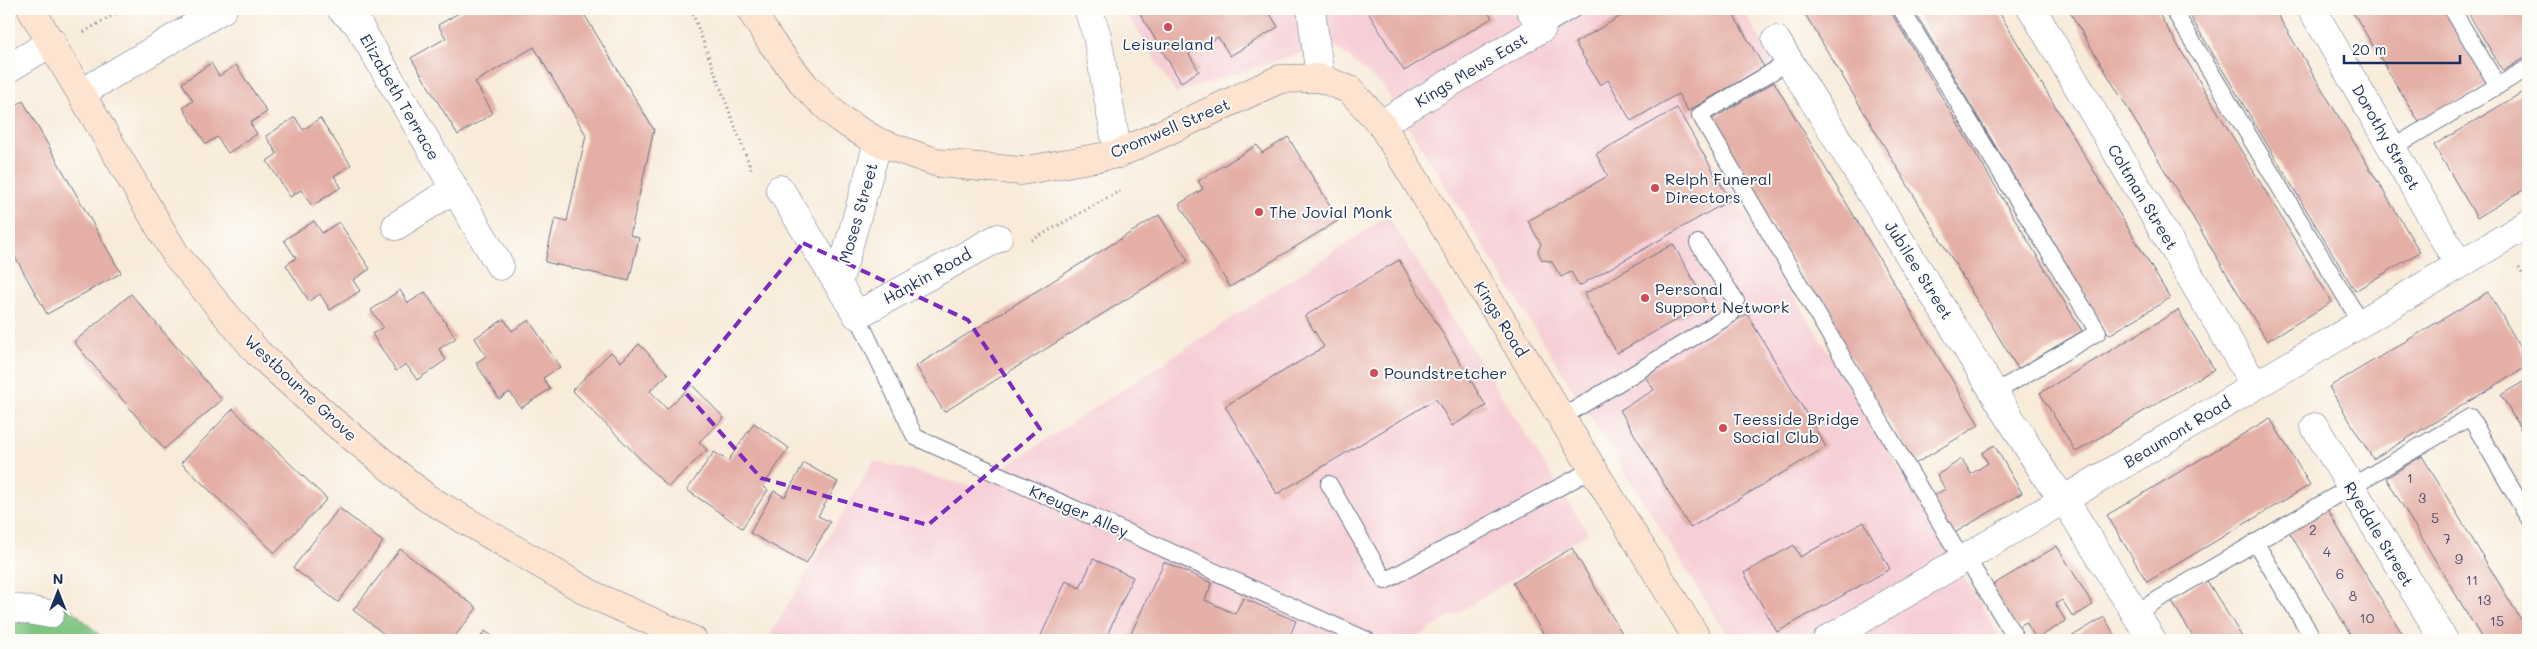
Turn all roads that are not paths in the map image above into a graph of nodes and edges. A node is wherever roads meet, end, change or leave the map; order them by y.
1 (31, 9) edge
2 (341, 9) edge
3 (750, 9) edge
4 (1088, 9) edge
5 (1311, 9) edge
6 (1574, 9) edge
7 (1901, 9) edge
8 (2032, 9) edge
9 (2173, 9) edge
10 (2312, 9) edge
11 (2452, 9) edge
12 (207, 13) edge
13 (1536, 18) edge
14 (54, 46) junction
15 (1783, 50) joint
16 (9, 68) edge
17 (2528, 68) edge
18 (1320, 78) junction
19 (2498, 86) junction
20 (82, 93) junction
21 (1381, 124) junction
22 (878, 142) junction
23 (2392, 148) junction
24 (1118, 154) junction
25 (454, 189) junction
26 (780, 189) road end
27 (2528, 224) edge
28 (396, 226) dead end
29 (998, 238) road end
30 (1698, 243) dead end
31 (2459, 265) junction
32 (500, 266) dead end
33 (838, 284) junction
34 (857, 315) junction
35 (2361, 323) junction
36 (2254, 386) junction
37 (1994, 393) junction
38 (1561, 418) junction
39 (2315, 427) dead end
40 (1593, 468) junction
41 (1329, 484) dead end
42 (2350, 485) junction
43 (2064, 499) junction
44 (2528, 517) edge
45 (2255, 542) junction
46 (1964, 559) junction
47 (9, 607) edge
48 (2135, 613) junction
49 (50, 614) dead end
50 (693, 640) edge
51 (1366, 640) edge
52 (1698, 640) edge
53 (1826, 640) edge
54 (2017, 640) edge
55 (2152, 640) edge
56 (2314, 640) edge
57 (2444, 640) edge

1 - 14 street, Westbourne Grove
2 - 25 street, Elizabeth Terrace
3 - 22 street, Cromwell Street
4 - 24 street
5 - 18 street
6 - 13 lane
7 - 37 lane
8 - 36 street, Coltman Street
9 - 35 lane
10 - 23 street, Dorothy Street
11 - 19 lane
12 - 20 street
13 - 21 street, Kings Mews East
14 - 16 street
14 - 20 street, Westbourne Grove
15 - 37 street, Jubilee Street
15 - 46 lane
17 - 19 lane
18 - 21 street, Kings Road
18 - 24 street, Cromwell Street
19 - 23 lane
20 - 50 street, Westbourne Grove
21 - 38 street, Kings Road
22 - 24 street, Cromwell Street
22 - 33 street, Moses Street
23 - 31 street, Dorothy Street
25 - 28 street
25 - 32 street, Elizabeth Terrace
26 - 33 street, Moses Street
27 - 31 street, Beaumont Road
29 - 34 street, Hankin Road
30 - 38 lane
31 - 35 street, Beaumont Road
33 - 34 street, Moses Street
34 - 51 lane, Kreuger Alley
35 - 36 street, Beaumont Road
36 - 43 street, Beaumont Road
37 - 43 street, Jubilee Street
38 - 40 street, Kings Road
39 - 42 street, Ryedale Street
40 - 41 lane
40 - 52 street, Kings Road
42 - 44 lane
42 - 45 lane
42 - 57 street, Ryedale Street
43 - 46 street, Beaumont Road
43 - 48 street, Jubilee Street
45 - 48 lane
45 - 56 lane
46 - 53 street, Beaumont Road
46 - 54 lane
47 - 49 street
48 - 55 street, Jubilee Street

